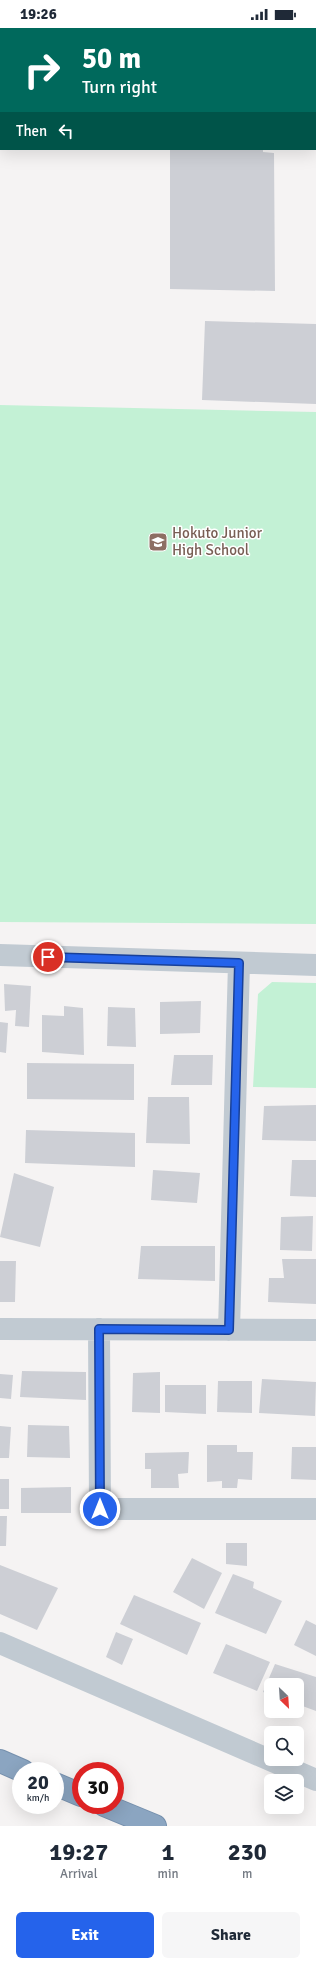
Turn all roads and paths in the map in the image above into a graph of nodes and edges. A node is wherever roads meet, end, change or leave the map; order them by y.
1 (0, 955) edge
2 (239, 963) junction
3 (316, 966) edge
4 (0, 1329) edge
5 (99, 1329) junction
6 (229, 1330) junction
7 (316, 1330) edge
8 (316, 1509) edge
9 (0, 1643) edge
10 (0, 1762) edge
11 (12, 1767) edge
12 (316, 1780) edge
13 (124, 1813) edge
14 (155, 1826) edge

1 - 2 street
2 - 3 street
2 - 6 street
4 - 5 street
5 - 6 street
5 - 8 street
6 - 7 street
9 - 12 street
10 - 11 highway
13 - 14 highway

